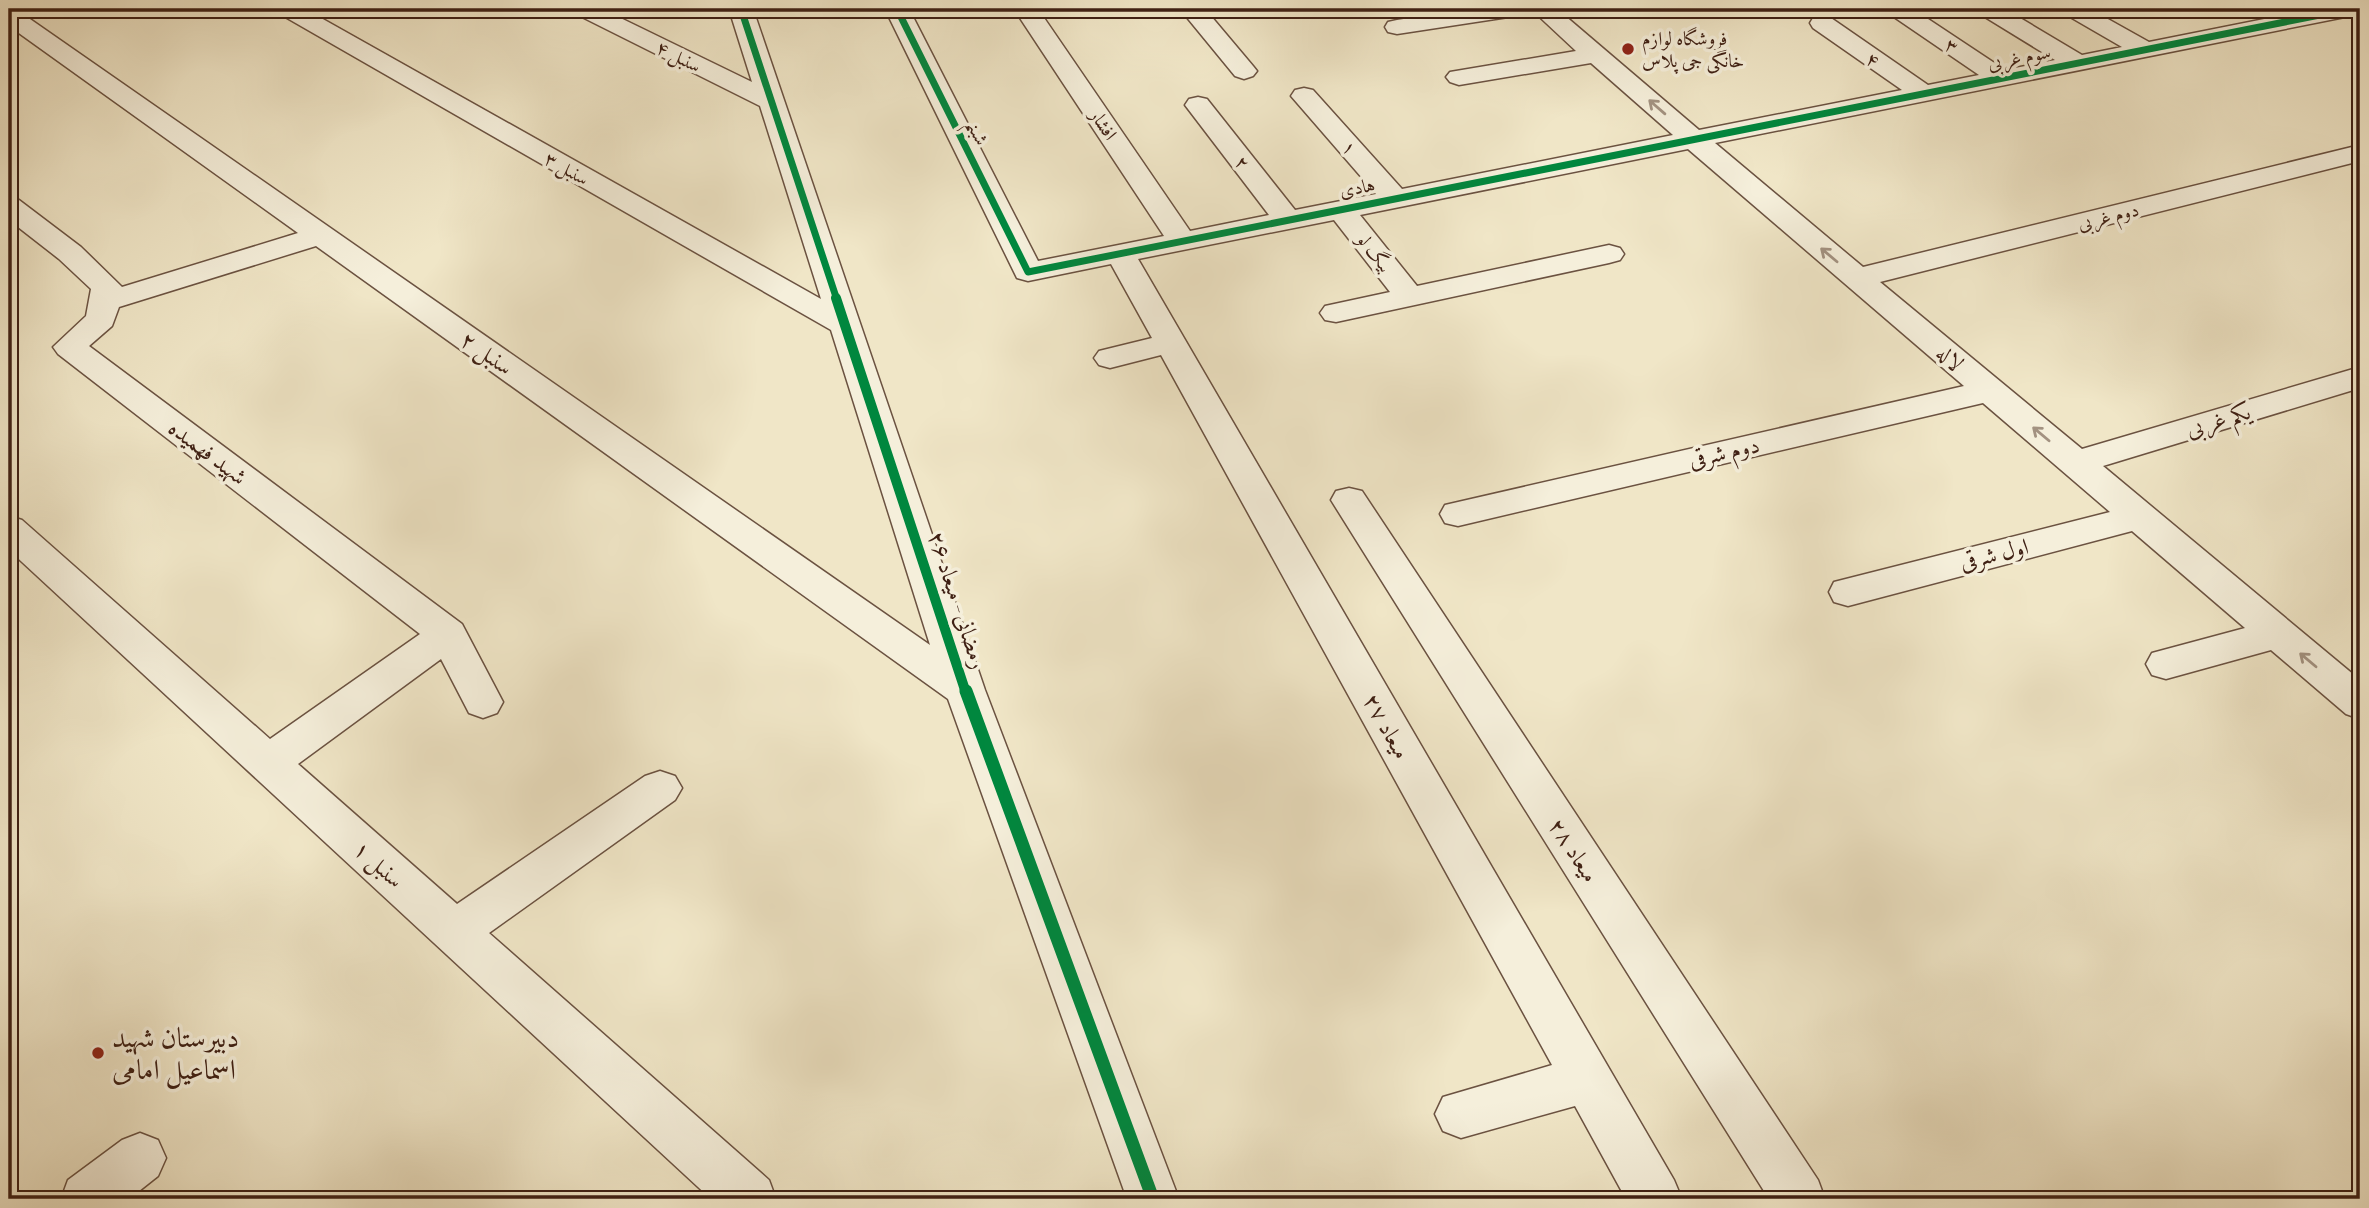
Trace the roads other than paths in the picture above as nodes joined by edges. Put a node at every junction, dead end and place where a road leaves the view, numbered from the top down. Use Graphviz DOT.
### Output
graph roads {
  1 [pos="289,9"];
  2 [pos="584,9"];
  3 [pos="741,9"];
  4 [pos="897,9"];
  5 [pos="1027,9"];
  6 [pos="1192,9"];
  7 [pos="1515,9"];
  8 [pos="1543,9"];
  9 [pos="1988,9"];
  10 [pos="2073,9"];
  11 [pos="2350,9"];
  12 [pos="1902,12"];
  13 [pos="9,15"];
  14 [pos="1822,23"];
  15 [pos="1397,27"];
  16 [pos="2146,50"];
  17 [pos="1596,55"];
  18 [pos="2078,63"];
  19 [pos="1244,71"];
  20 [pos="1459,77"];
  21 [pos="2002,79"];
  22 [pos="1924,94"];
  23 [pos="1304,96"];
  24 [pos="774,103"];
  25 [pos="1198,105"];
  26 [pos="1695,140"];
  27 [pos="2360,153"];
  28 [pos="1395,198"];
  29 [pos="9,206"];
  30 [pos="1340,209"];
  31 [pos="1287,219"];
  32 [pos="319,236"];
  33 [pos="1181,240"];
  34 [pos="1119,252"];
  35 [pos="1609,254"];
  36 [pos="1028,272"];
  37 [pos="1857,278"];
  38 [pos="1409,296"];
  39 [pos="104,302"];
  40 [pos="1336,313"];
  41 [pos="846,326"];
  42 [pos="1171,343"];
  43 [pos="1110,358"];
  44 [pos="2360,377"];
  45 [pos="1990,391"];
  46 [pos="2075,463"];
  47 [pos="1349,500"];
  48 [pos="1458,514"];
  49 [pos="2139,517"];
  50 [pos="9,529"];
  51 [pos="1848,592"];
  52 [pos="448,634"];
  53 [pos="2277,634"];
  54 [pos="2166,664"];
  55 [pos="965,690"];
  56 [pos="483,702"];
  57 [pos="2360,704"];
  58 [pos="268,763"];
  59 [pos="660,788"];
  60 [pos="454,932"];
  61 [pos="1586,1079"];
  62 [pos="1461,1114"];
  63 [pos="140,1158"];
  64 [pos="87,1199"];
  65 [pos="750,1199"];
  66 [pos="1153,1199"];
  67 [pos="1655,1199"];
  68 [pos="1799,1199"];
  1 -- 41 [label="street, سنبل ۳"];
  2 -- 24 [label="street, سنبل ۴"];
  3 -- 24 [label="street, رمضانی - میعاد ۲۶"];
  4 -- 36 [label="street, شبنم"];
  5 -- 33 [label="street, افشار"];
  6 -- 19 [label="street"];
  7 -- 15 [label="street"];
  8 -- 17 [label="street, لاله"];
  9 -- 18 [label="street"];
  10 -- 16 [label="street"];
  11 -- 16 [label="street, سوم غربی"];
  12 -- 21 [label="street, ۳"];
  13 -- 32 [label="street, سنبل ۲"];
  14 -- 22 [label="street, ۴"];
  16 -- 18 [label="street, سوم غربی"];
  17 -- 20 [label="street"];
  26 -- 17 [label="street, لاله, one-way"];
  18 -- 21 [label="street, سوم غربی"];
  21 -- 22 [label="street, سوم غربی"];
  22 -- 26 [label="street, سوم غربی"];
  23 -- 28 [label="street, ۱"];
  24 -- 41 [label="street, رمضانی - میعاد ۲۶"];
  25 -- 31 [label="street, ۲"];
  26 -- 28 [label="street, هادی"];
  37 -- 26 [label="street, لاله, one-way"];
  27 -- 37 [label="street, دوم غربی"];
  28 -- 30 [label="street, هادی"];
  29 -- 39 [label="street"];
  30 -- 31 [label="street, هادی"];
  30 -- 38 [label="street, بیگ لو"];
  31 -- 33 [label="street, هادی"];
  32 -- 39 [label="street"];
  32 -- 55 [label="street, سنبل ۲"];
  33 -- 34 [label="street, هادی"];
  34 -- 36 [label="street, هادی"];
  34 -- 42 [label="street, میعاد ۲۷"];
  35 -- 38 [label="street"];
  37 -- 45 [label="street, لاله"];
  38 -- 40 [label="street"];
  39 -- 52 [label="street, شهید فهمیده"];
  41 -- 55 [label="street, رمضانی - میعاد ۲۶"];
  42 -- 43 [label="street"];
  42 -- 61 [label="street, میعاد ۲۷"];
  44 -- 46 [label="street, یکم غربی"];
  46 -- 45 [label="street, لاله, one-way"];
  45 -- 48 [label="street, دوم شرقی"];
  46 -- 49 [label="street, لاله"];
  47 -- 68 [label="street, میعاد ۲۸"];
  49 -- 51 [label="street, اول شرقی"];
  49 -- 53 [label="street, لاله"];
  50 -- 58 [label="street, سنبل ۱"];
  52 -- 56 [label="street, شهید فهمیده"];
  52 -- 58 [label="street"];
  53 -- 54 [label="street"];
  57 -- 53 [label="street, لاله, one-way"];
  55 -- 66 [label="street, رمضانی - میعاد ۲۶"];
  58 -- 60 [label="street, سنبل ۱"];
  59 -- 60 [label="street"];
  60 -- 65 [label="street, سنبل ۱"];
  61 -- 62 [label="street"];
  61 -- 67 [label="street, میعاد ۲۷"];
  63 -- 64 [label="street"];
}
